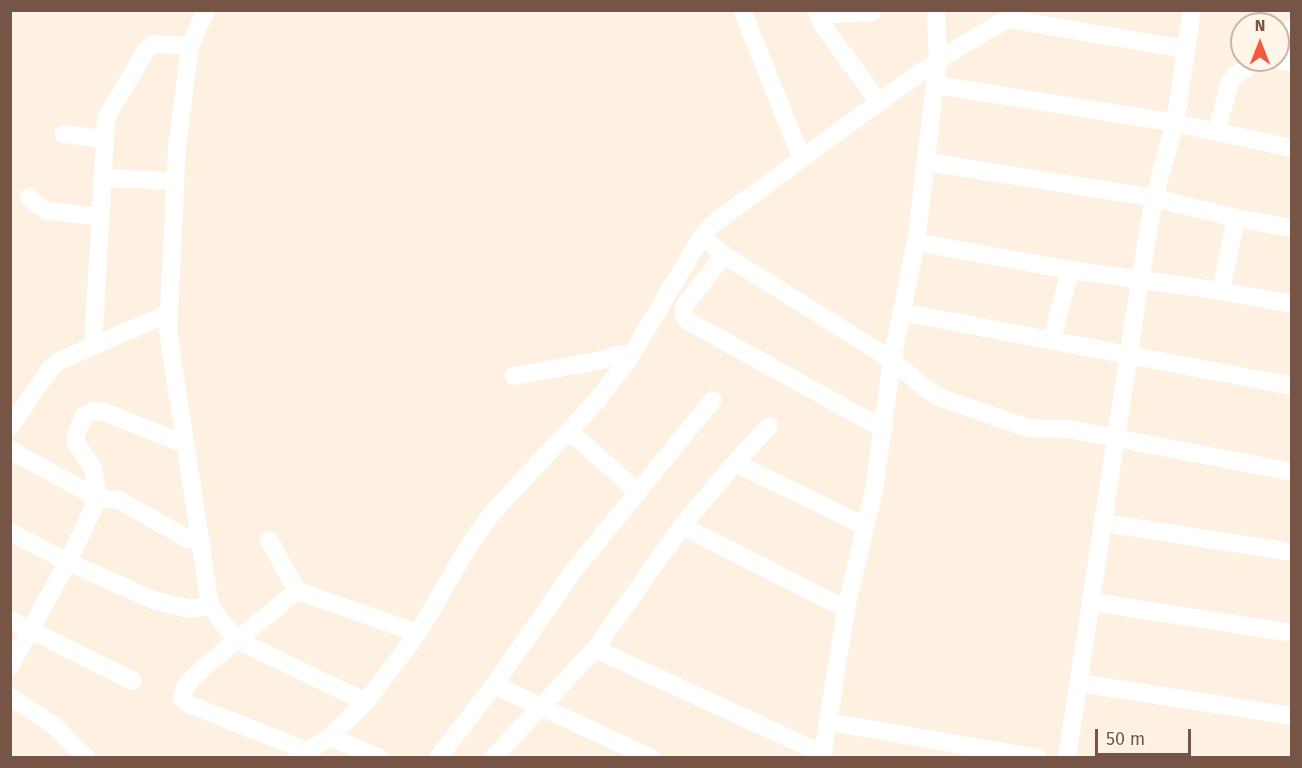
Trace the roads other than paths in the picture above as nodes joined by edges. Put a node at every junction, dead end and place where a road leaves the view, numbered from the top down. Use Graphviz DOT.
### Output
graph roads {
  1 [pos="206,10"];
  2 [pos="742,10"];
  3 [pos="936,10"];
  4 [pos="1192,10"];
  5 [pos="873,12"];
  6 [pos="817,13"];
  7 [pos="1018,13"];
  8 [pos="190,46"];
  9 [pos="1185,49"];
  10 [pos="938,60"];
  11 [pos="1240,72"];
  12 [pos="936,85"];
  13 [pos="879,102"];
  14 [pos="1175,123"];
  15 [pos="1217,130"];
  16 [pos="64,134"];
  17 [pos="104,139"];
  18 [pos="1292,148"];
  19 [pos="801,157"];
  20 [pos="927,162"];
  21 [pos="102,178"];
  22 [pos="175,181"];
  23 [pos="30,197"];
  24 [pos="1154,198"];
  25 [pos="101,217"];
  26 [pos="1236,218"];
  27 [pos="1292,228"];
  28 [pos="702,236"];
  29 [pos="916,242"];
  30 [pos="724,255"];
  31 [pos="1070,270"];
  32 [pos="1140,280"];
  33 [pos="1221,291"];
  34 [pos="1292,304"];
  35 [pos="902,312"];
  36 [pos="169,313"];
  37 [pos="1052,340"];
  38 [pos="93,346"];
  39 [pos="1129,354"];
  40 [pos="630,357"];
  41 [pos="892,360"];
  42 [pos="514,376"];
  43 [pos="1292,386"];
  44 [pos="712,400"];
  45 [pos="769,426"];
  46 [pos="10,427"];
  47 [pos="884,429"];
  48 [pos="569,430"];
  49 [pos="1117,438"];
  50 [pos="184,444"];
  51 [pos="10,450"];
  52 [pos="735,463"];
  53 [pos="1292,472"];
  54 [pos="637,491"];
  55 [pos="98,498"];
  56 [pos="1104,523"];
  57 [pos="682,526"];
  58 [pos="865,526"];
  59 [pos="10,531"];
  60 [pos="269,540"];
  61 [pos="202,543"];
  62 [pos="1292,552"];
  63 [pos="68,562"];
  64 [pos="297,591"];
  65 [pos="1092,602"];
  66 [pos="210,606"];
  67 [pos="846,609"];
  68 [pos="10,620"];
  69 [pos="30,630"];
  70 [pos="418,633"];
  71 [pos="1292,633"];
  72 [pos="235,639"];
  73 [pos="595,649"];
  74 [pos="10,666"];
  75 [pos="133,681"];
  76 [pos="1080,683"];
  77 [pos="494,685"];
  78 [pos="10,697"];
  79 [pos="366,702"];
  80 [pos="541,707"];
  81 [pos="1292,716"];
  82 [pos="829,722"];
  83 [pos="336,746"];
  84 [pos="304,755"];
  85 [pos="823,756"];
  86 [pos="379,757"];
  87 [pos="86,758"];
  88 [pos="438,758"];
  89 [pos="493,758"];
  90 [pos="651,758"];
  91 [pos="1038,758"];
  92 [pos="1068,758"];
  1 -- 8 [label="street"];
  2 -- 19 [label="street"];
  3 -- 10 [label="street"];
  4 -- 9 [label="street"];
  5 -- 6 [label="street"];
  6 -- 13 [label="street"];
  7 -- 9 [label="street"];
  7 -- 10 [label="street"];
  8 -- 17 [label="street"];
  8 -- 22 [label="street"];
  9 -- 14 [label="street"];
  10 -- 12 [label="street"];
  10 -- 13 [label="street"];
  11 -- 15 [label="street"];
  12 -- 14 [label="street"];
  12 -- 20 [label="street"];
  13 -- 19 [label="street"];
  14 -- 15 [label="street"];
  14 -- 24 [label="street"];
  15 -- 18 [label="street"];
  16 -- 17 [label="street"];
  17 -- 21 [label="street"];
  19 -- 28 [label="street"];
  20 -- 24 [label="street"];
  20 -- 29 [label="street"];
  21 -- 22 [label="street"];
  21 -- 25 [label="street"];
  22 -- 36 [label="street"];
  23 -- 25 [label="street"];
  24 -- 26 [label="street"];
  24 -- 32 [label="street"];
  25 -- 38 [label="street"];
  26 -- 27 [label="street"];
  26 -- 33 [label="street"];
  28 -- 30 [label="street"];
  28 -- 40 [label="street"];
  29 -- 31 [label="street"];
  29 -- 35 [label="street"];
  30 -- 41 [label="street"];
  30 -- 47 [label="street"];
  31 -- 32 [label="street"];
  31 -- 37 [label="street"];
  32 -- 33 [label="street"];
  32 -- 39 [label="street"];
  33 -- 34 [label="street"];
  35 -- 37 [label="street"];
  35 -- 41 [label="street"];
  36 -- 38 [label="street"];
  36 -- 50 [label="street"];
  37 -- 39 [label="street"];
  38 -- 46 [label="street"];
  39 -- 43 [label="street"];
  39 -- 49 [label="street"];
  40 -- 42 [label="street"];
  40 -- 48 [label="street"];
  41 -- 47 [label="street"];
  41 -- 49 [label="street"];
  44 -- 54 [label="street"];
  45 -- 52 [label="street"];
  47 -- 58 [label="street"];
  48 -- 54 [label="street"];
  48 -- 70 [label="street"];
  49 -- 53 [label="street"];
  49 -- 56 [label="street"];
  50 -- 55 [label="street"];
  50 -- 61 [label="street"];
  51 -- 55 [label="street"];
  52 -- 57 [label="street"];
  52 -- 58 [label="street"];
  54 -- 77 [label="street"];
  55 -- 61 [label="street"];
  55 -- 63 [label="street"];
  56 -- 62 [label="street"];
  56 -- 65 [label="street"];
  57 -- 67 [label="street"];
  57 -- 73 [label="street"];
  58 -- 67 [label="street"];
  59 -- 63 [label="street"];
  60 -- 64 [label="street"];
  61 -- 66 [label="street"];
  63 -- 66 [label="street"];
  63 -- 69 [label="street"];
  64 -- 70 [label="street"];
  64 -- 72 [label="street"];
  65 -- 71 [label="street"];
  65 -- 76 [label="street"];
  66 -- 72 [label="street"];
  67 -- 82 [label="street"];
  68 -- 69 [label="street"];
  69 -- 74 [label="street"];
  69 -- 75 [label="street"];
  70 -- 79 [label="street"];
  72 -- 79 [label="street"];
  72 -- 84 [label="street"];
  73 -- 80 [label="street"];
  73 -- 85 [label="street"];
  76 -- 81 [label="street"];
  76 -- 92 [label="street"];
  77 -- 80 [label="street"];
  77 -- 88 [label="street"];
  78 -- 87 [label="street"];
  79 -- 83 [label="street"];
  80 -- 89 [label="street"];
  80 -- 90 [label="street"];
  82 -- 85 [label="street"];
  82 -- 91 [label="street"];
  83 -- 84 [label="street"];
  83 -- 86 [label="street"];
}
